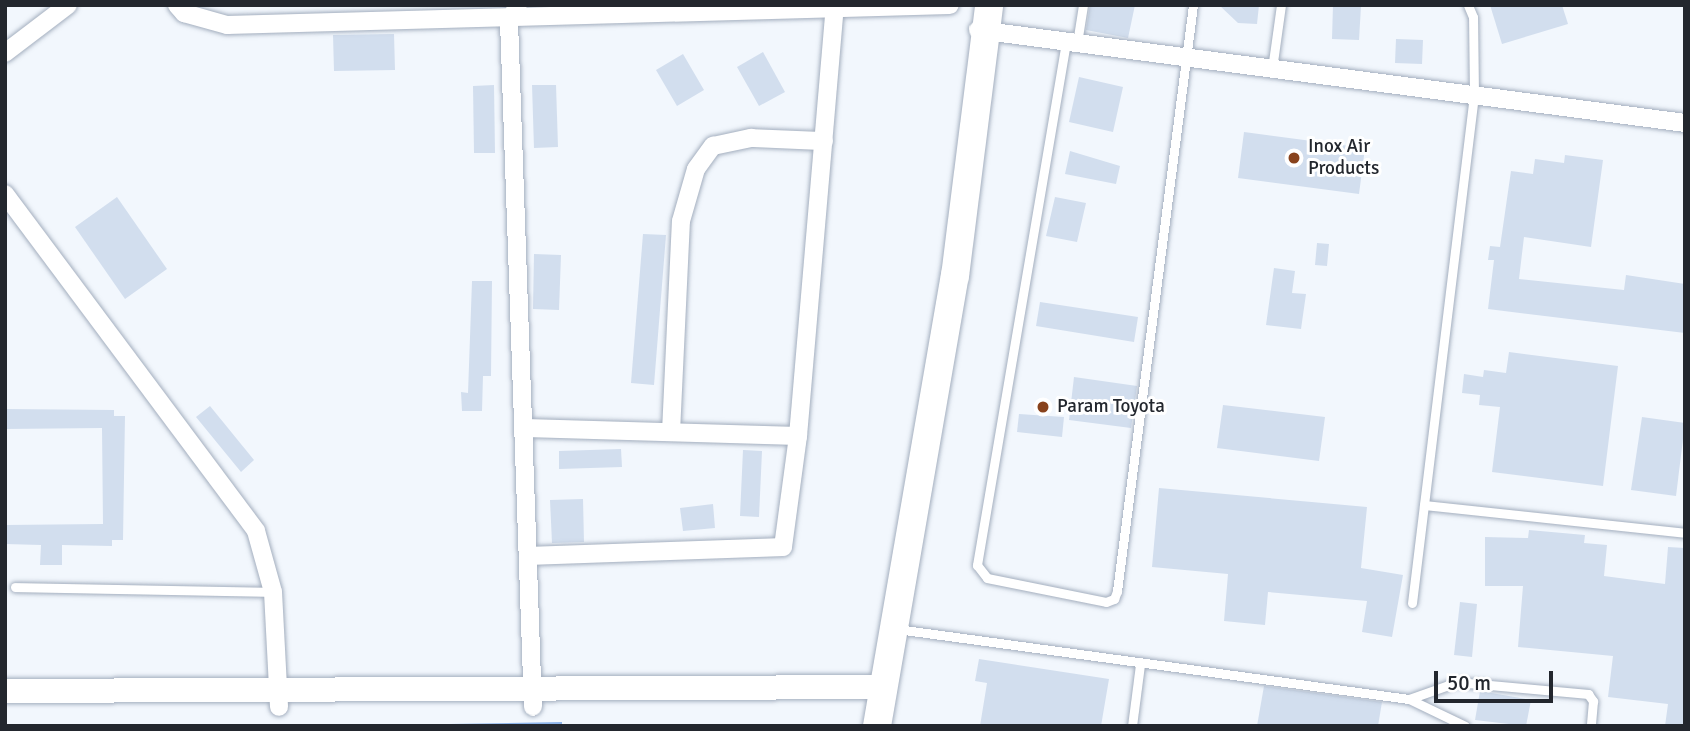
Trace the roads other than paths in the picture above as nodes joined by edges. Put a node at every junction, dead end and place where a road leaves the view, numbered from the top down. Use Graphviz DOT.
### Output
graph roads {
  1 [pos="68,5"];
  2 [pos="177,5"];
  3 [pos="950,5"];
  4 [pos="1083,5"];
  5 [pos="1193,5"];
  6 [pos="1280,5"];
  7 [pos="1468,5"];
  8 [pos="835,7"];
  9 [pos="393,13"];
  10 [pos="513,13"];
  11 [pos="982,18"];
  12 [pos="1072,43"];
  13 [pos="5,53"];
  14 [pos="1185,57"];
  15 [pos="1272,69"];
  16 [pos="1474,95"];
  17 [pos="1685,123"];
  18 [pos="824,141"];
  19 [pos="5,194"];
  20 [pos="526,428"];
  21 [pos="671,432"];
  22 [pos="799,436"];
  23 [pos="1424,505"];
  24 [pos="1685,533"];
  25 [pos="529,556"];
  26 [pos="15,587"];
  27 [pos="273,592"];
  28 [pos="1412,603"];
  29 [pos="890,628"];
  30 [pos="1140,664"];
  31 [pos="5,691"];
  32 [pos="279,699"];
  33 [pos="533,699"];
  34 [pos="1409,699"];
  35 [pos="876,706"];
  36 [pos="5,708"];
  37 [pos="1132,726"];
  38 [pos="1465,726"];
  39 [pos="1591,726"];
  1 -- 13 [label="street"];
  2 -- 9 [label="street"];
  3 -- 8 [label="street"];
  4 -- 12 [label="lane"];
  5 -- 14 [label="lane"];
  6 -- 15 [label="lane"];
  7 -- 16 [label="lane"];
  8 -- 10 [label="street"];
  8 -- 18 [label="street"];
  9 -- 10 [label="street"];
  10 -- 20 [label="street"];
  11 -- 12 [label="street"];
  11 -- 29 [label="main road"];
  12 -- 14 [label="street"];
  12 -- 14 [label="lane"];
  14 -- 15 [label="street"];
  15 -- 16 [label="street"];
  16 -- 17 [label="street"];
  16 -- 23 [label="lane"];
  18 -- 21 [label="street"];
  18 -- 22 [label="street"];
  19 -- 27 [label="street"];
  20 -- 21 [label="street"];
  20 -- 25 [label="street"];
  21 -- 22 [label="street"];
  22 -- 25 [label="street"];
  23 -- 24 [label="lane"];
  23 -- 28 [label="lane"];
  25 -- 33 [label="street"];
  26 -- 27 [label="lane"];
  27 -- 32 [label="street"];
  29 -- 30 [label="lane"];
  29 -- 35 [label="main road"];
  30 -- 34 [label="lane"];
  30 -- 37 [label="lane"];
  31 -- 32 [label="street"];
  32 -- 33 [label="street"];
  32 -- 36 [label="street"];
  33 -- 35 [label="street"];
  34 -- 38 [label="lane"];
  34 -- 39 [label="lane"];
}
